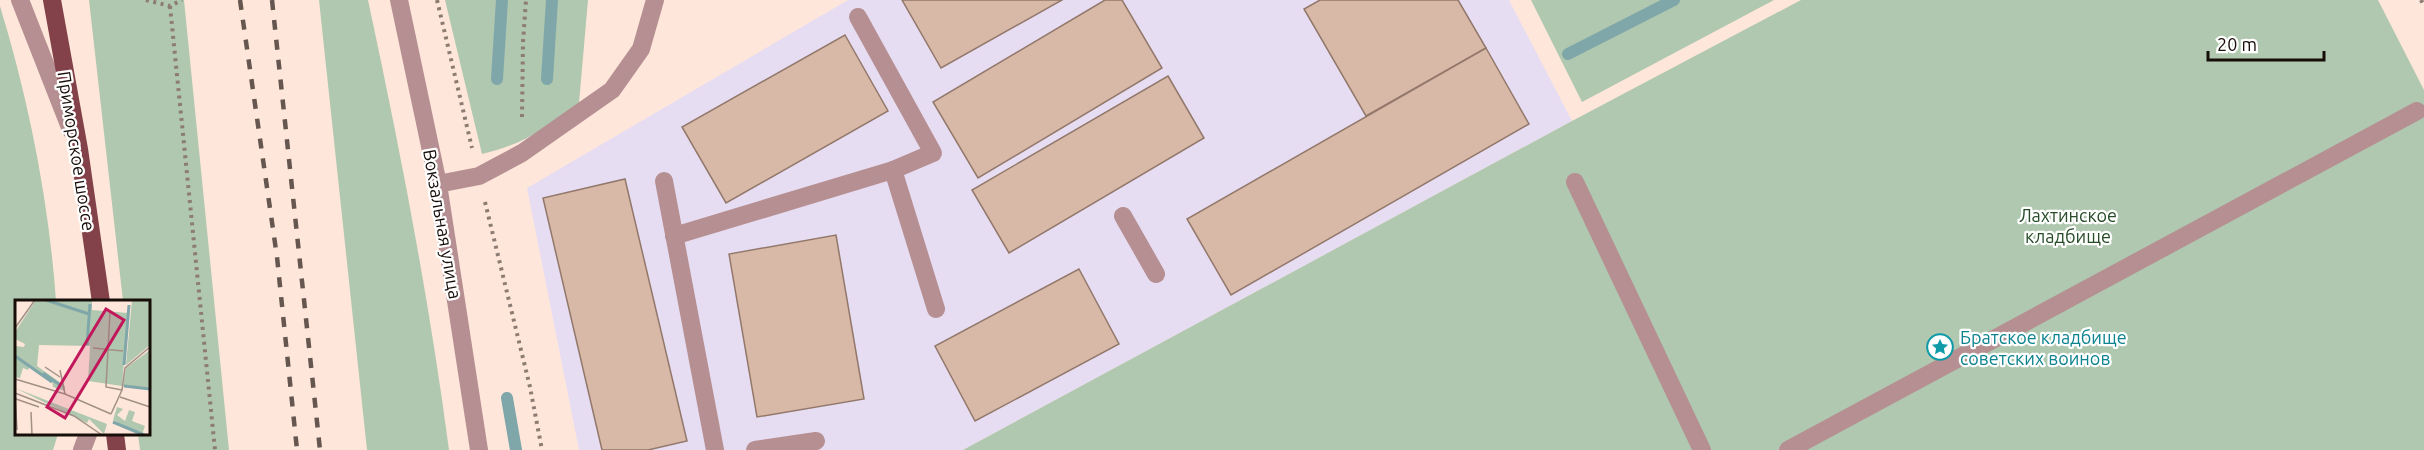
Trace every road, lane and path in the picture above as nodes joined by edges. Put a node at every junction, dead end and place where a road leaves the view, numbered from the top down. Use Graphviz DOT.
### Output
graph roads {
  1 [pos="20,0"];
  2 [pos="52,0"];
  3 [pos="146,0"];
  4 [pos="182,0"];
  5 [pos="399,0"];
  6 [pos="437,0"];
  7 [pos="526,0"];
  8 [pos="655,0"];
  9 [pos="2421,0"];
  10 [pos="170,6"];
  11 [pos="2424,6"];
  12 [pos="858,16"];
  13 [pos="2417,111"];
  14 [pos="79,149"];
  15 [pos="522,153"];
  16 [pos="893,170"];
  17 [pos="479,176"];
  18 [pos="664,181"];
  19 [pos="1575,182"];
  20 [pos="438,184"];
  21 [pos="1123,216"];
  22 [pos="674,236"];
  23 [pos="1156,274"];
  24 [pos="100,300"];
  25 [pos="936,309"];
  26 [pos="88,435"];
  27 [pos="115,435"];
  28 [pos="816,441"];
  29 [pos="82,450"];
  30 [pos="117,450"];
  31 [pos="215,450"];
  32 [pos="478,450"];
  33 [pos="542,450"];
  34 [pos="715,450"];
  35 [pos="755,450"];
  36 [pos="1702,450"];
  37 [pos="1788,450"];
  1 -- 14 [label="street"];
  2 -- 14 [label="main road, Приморское шоссе"];
  3 -- 10 [label="path"];
  4 -- 10 [label="path"];
  5 -- 20 [label="street, Вокзальная улица"];
  6 -- 17 [label="path"];
  7 -- 15 [label="path"];
  8 -- 15 [label="street"];
  9 -- 11 [label="path"];
  10 -- 31 [label="path"];
  12 -- 16 [label="street"];
  13 -- 37 [label="street"];
  14 -- 24 [label="main road, Приморское шоссе"];
  15 -- 17 [label="street"];
  16 -- 22 [label="street"];
  16 -- 25 [label="street"];
  17 -- 20 [label="street"];
  17 -- 33 [label="path"];
  18 -- 22 [label="street"];
  19 -- 36 [label="street"];
  20 -- 32 [label="street, Вокзальная улица"];
  21 -- 23 [label="street"];
  22 -- 34 [label="street"];
  26 -- 29 [label="street"];
  27 -- 30 [label="main road"];
  28 -- 35 [label="street"];
}
